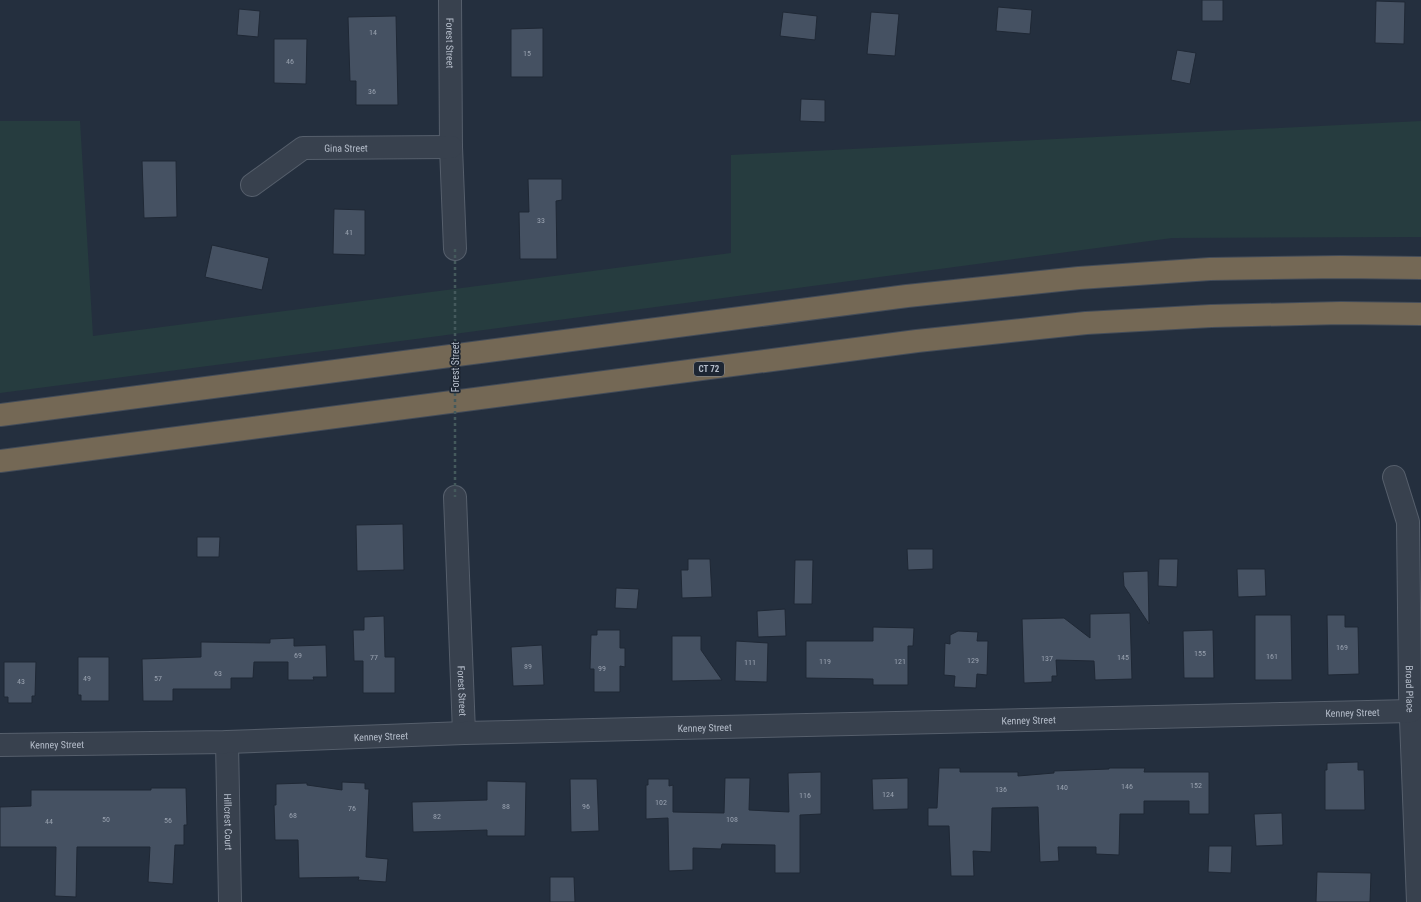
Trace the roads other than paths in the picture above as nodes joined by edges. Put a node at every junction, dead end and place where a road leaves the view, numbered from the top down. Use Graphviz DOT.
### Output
graph roads {
  1 [pos="450,0"];
  2 [pos="451,147"];
  3 [pos="252,185"];
  4 [pos="455,249"];
  5 [pos="1421,268"];
  6 [pos="1421,314"];
  7 [pos="0,415"];
  8 [pos="0,462"];
  9 [pos="1394,477"];
  10 [pos="456,497"];
  11 [pos="1410,711"];
  12 [pos="464,733"];
  13 [pos="227,742"];
  14 [pos="0,745"];
  15 [pos="230,902"];
  16 [pos="1418,902"];
  1 -- 2 [label="street, Forest Street"];
  2 -- 3 [label="street, Gina Street"];
  2 -- 4 [label="street, Forest Street"];
  5 -- 7 [label="highway"];
  6 -- 8 [label="highway, CT 72"];
  9 -- 11 [label="street, Broad Place"];
  10 -- 12 [label="street, Forest Street"];
  11 -- 12 [label="street, Kenney Street"];
  11 -- 16 [label="street, Broad Place"];
  12 -- 13 [label="street, Kenney Street"];
  13 -- 14 [label="street, Kenney Street"];
  13 -- 15 [label="street, Hillcrest Court"];
}
